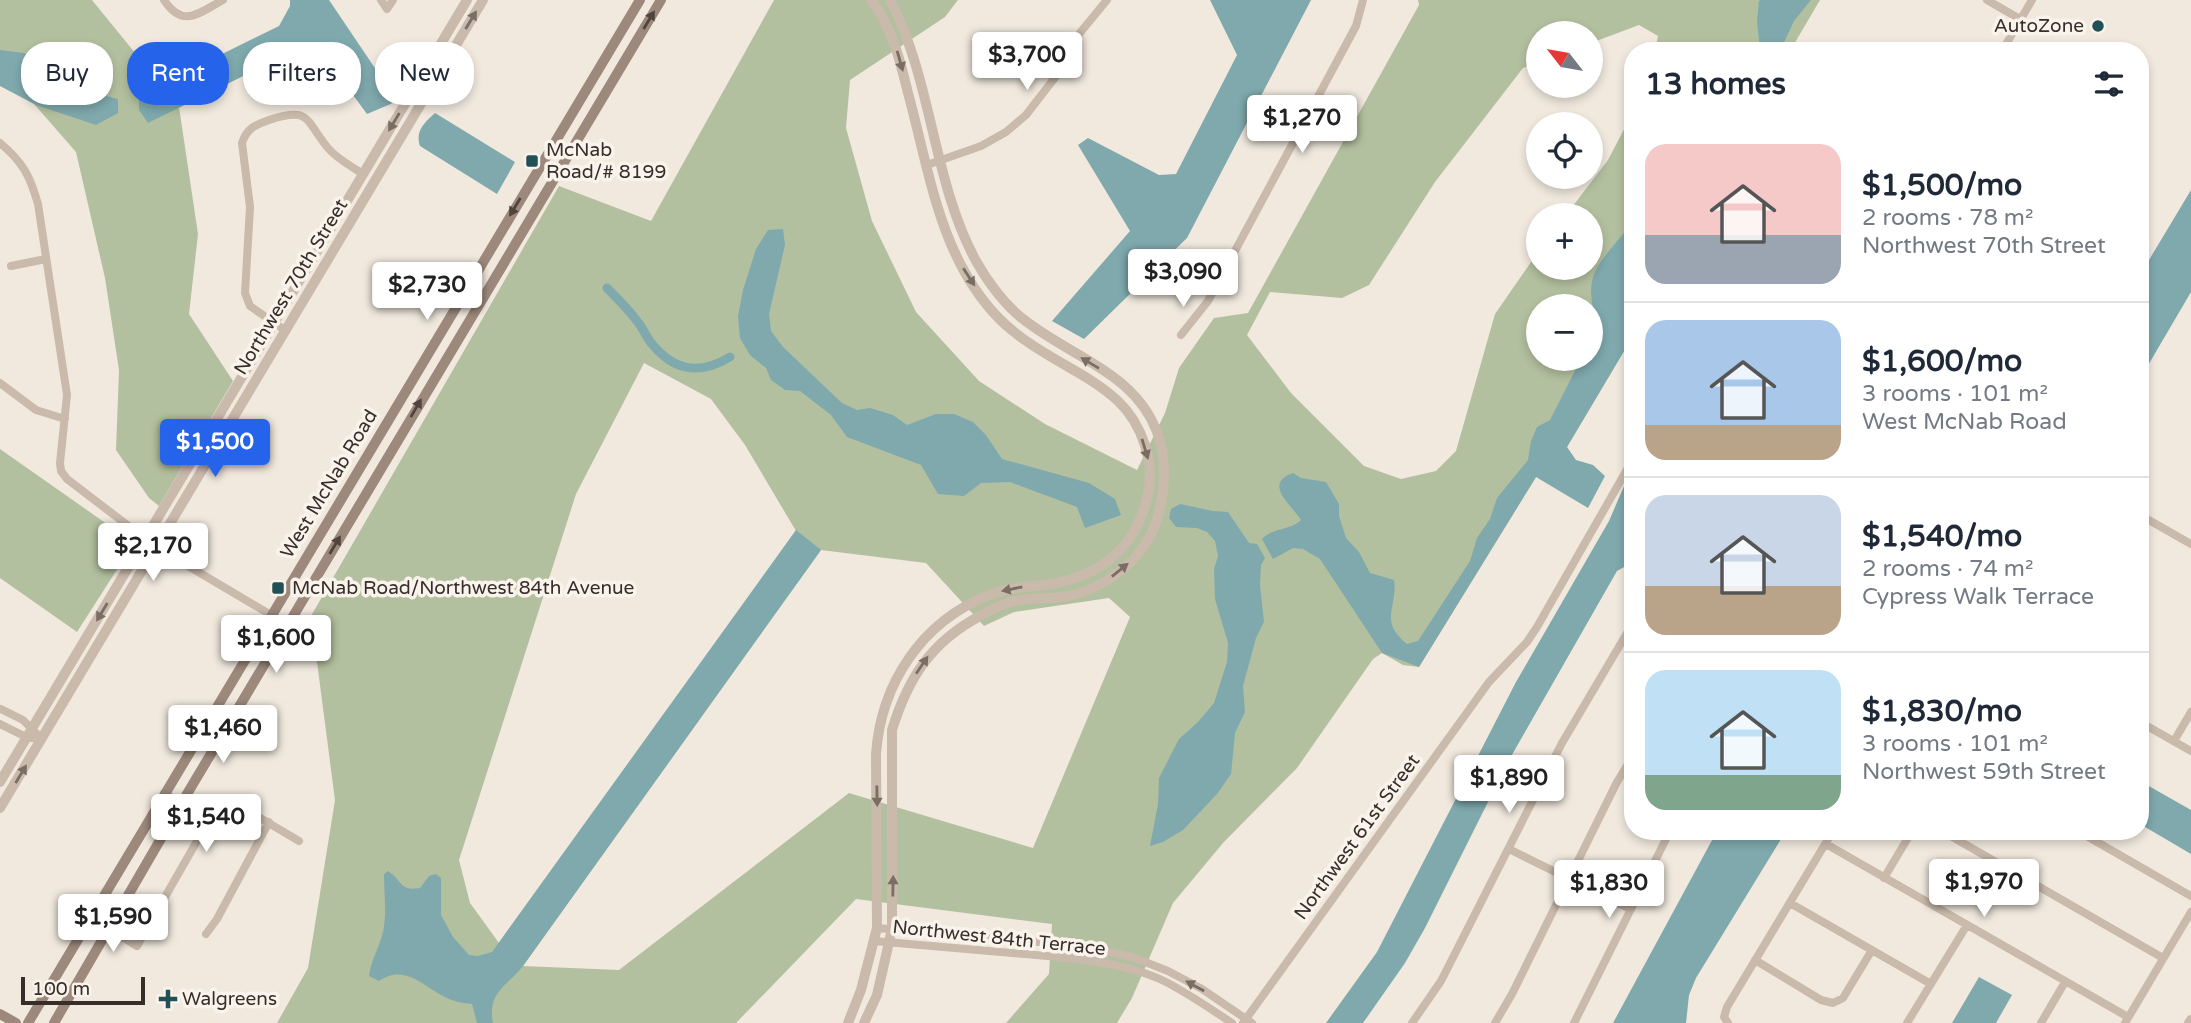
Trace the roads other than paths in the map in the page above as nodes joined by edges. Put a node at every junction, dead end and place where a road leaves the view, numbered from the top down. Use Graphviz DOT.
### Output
graph roads {
  1 [pos="164,0"];
  2 [pos="223,0"];
  3 [pos="381,0"];
  4 [pos="393,0"];
  5 [pos="467,0"];
  6 [pos="484,0"];
  7 [pos="639,0"];
  8 [pos="661,0"];
  9 [pos="871,0"];
  10 [pos="890,0"];
  11 [pos="1107,0"];
  12 [pos="1363,0"];
  13 [pos="1987,0"];
  14 [pos="2032,0"];
  15 [pos="2020,19"];
  16 [pos="2008,42"];
  17 [pos="925,95"];
  18 [pos="910,100"];
  19 [pos="0,144"];
  20 [pos="941,160"];
  21 [pos="927,165"];
  22 [pos="363,174"];
  23 [pos="46,259"];
  24 [pos="11,266"];
  25 [pos="274,323"];
  26 [pos="286,331"];
  27 [pos="1181,335"];
  28 [pos="0,383"];
  29 [pos="1126,388"];
  30 [pos="1125,410"];
  31 [pos="65,419"];
  32 [pos="1624,475"];
  33 [pos="2149,520"];
  34 [pos="146,539"];
  35 [pos="2191,544"];
  36 [pos="156,547"];
  37 [pos="272,615"];
  38 [pos="288,625"];
  39 [pos="1624,638"];
  40 [pos="75,657"];
  41 [pos="87,664"];
  42 [pos="0,709"];
  43 [pos="2191,712"];
  44 [pos="0,724"];
  45 [pos="2149,727"];
  46 [pos="29,733"];
  47 [pos="42,739"];
  48 [pos="2174,741"];
  49 [pos="2191,751"];
  50 [pos="1624,771"];
  51 [pos="0,782"];
  52 [pos="164,793"];
  53 [pos="181,804"];
  54 [pos="0,808"];
  55 [pos="209,820"];
  56 [pos="269,822"];
  57 [pos="1665,840"];
  58 [pos="1828,840"];
  59 [pos="1907,840"];
  60 [pos="1958,840"];
  61 [pos="2094,840"];
  62 [pos="299,841"];
  63 [pos="1826,844"];
  64 [pos="1509,849"];
  65 [pos="1884,878"];
  66 [pos="1569,879"];
  67 [pos="2191,896"];
  68 [pos="1790,902"];
  69 [pos="1630,909"];
  70 [pos="2191,912"];
  71 [pos="1967,925"];
  72 [pos="877,928"];
  73 [pos="110,929"];
  74 [pos="892,929"];
  75 [pos="206,934"];
  76 [pos="874,941"];
  77 [pos="890,942"];
  78 [pos="1872,950"];
  79 [pos="2163,958"];
  80 [pos="1755,960"];
  81 [pos="2065,982"];
  82 [pos="1931,984"];
  83 [pos="0,1014"];
  84 [pos="1726,1020"];
  85 [pos="2127,1020"];
  86 [pos="1247,1022"];
  87 [pos="16,1023"];
  88 [pos="27,1023"];
  89 [pos="54,1023"];
  90 [pos="848,1023"];
  91 [pos="864,1023"];
  92 [pos="1232,1023"];
  93 [pos="1412,1023"];
  94 [pos="1495,1023"];
  95 [pos="1574,1023"];
  96 [pos="1907,1023"];
  97 [pos="2041,1023"];
  1 -- 2 [label="street"];
  3 -- 4 [label="street"];
  5 -- 22 [label="street, Northwest 70th Street, one-way"];
  26 -- 6 [label="street, Northwest 70th Street, one-way"];
  7 -- 37 [label="main road, West McNab Road, one-way"];
  38 -- 8 [label="main road, West McNab Road, one-way"];
  9 -- 18 [label="street, one-way"];
  10 -- 17 [label="street"];
  11 -- 20 [label="street"];
  12 -- 27 [label="street"];
  13 -- 15 [label="street"];
  14 -- 15 [label="street"];
  15 -- 16 [label="street"];
  17 -- 18 [label="street"];
  17 -- 20 [label="street"];
  18 -- 21 [label="street"];
  19 -- 23 [label="street"];
  20 -- 21 [label="street"];
  29 -- 20 [label="street, one-way"];
  21 -- 30 [label="street, one-way"];
  22 -- 25 [label="street, Northwest 70th Street"];
  22 -- 25 [label="street"];
  23 -- 24 [label="street"];
  23 -- 31 [label="street"];
  25 -- 26 [label="street"];
  25 -- 34 [label="street, Northwest 70th Street"];
  26 -- 36 [label="street, Northwest 70th Street"];
  28 -- 31 [label="street"];
  29 -- 30 [label="street"];
  74 -- 29 [label="street, one-way"];
  30 -- 72 [label="street, one-way"];
  31 -- 34 [label="street"];
  32 -- 86 [label="street, Northwest 61st Street"];
  33 -- 35 [label="street"];
  34 -- 36 [label="street"];
  34 -- 40 [label="street, Northwest 70th Street, one-way"];
  36 -- 37 [label="street"];
  36 -- 41 [label="street, Northwest 70th Street"];
  37 -- 38 [label="street"];
  37 -- 52 [label="main road, West McNab Road"];
  38 -- 53 [label="main road, West McNab Road"];
  39 -- 64 [label="street"];
  40 -- 41 [label="street"];
  40 -- 46 [label="street, Northwest 70th Street"];
  41 -- 47 [label="street, Northwest 70th Street"];
  42 -- 46 [label="street"];
  43 -- 48 [label="street"];
  44 -- 46 [label="street"];
  45 -- 48 [label="street"];
  46 -- 47 [label="street"];
  46 -- 51 [label="street, Northwest 70th Street"];
  54 -- 47 [label="street, Northwest 70th Street, one-way"];
  48 -- 49 [label="street"];
  50 -- 66 [label="street"];
  52 -- 53 [label="street"];
  52 -- 88 [label="main road, West McNab Road"];
  53 -- 55 [label="street"];
  53 -- 73 [label="main road, West McNab Road"];
  55 -- 56 [label="street"];
  55 -- 73 [label="street"];
  56 -- 62 [label="street"];
  56 -- 75 [label="street"];
  57 -- 69 [label="street"];
  58 -- 63 [label="street"];
  59 -- 65 [label="street"];
  60 -- 79 [label="street"];
  61 -- 67 [label="street"];
  63 -- 65 [label="street"];
  63 -- 68 [label="street"];
  64 -- 66 [label="street"];
  64 -- 93 [label="street"];
  65 -- 71 [label="street"];
  66 -- 69 [label="street"];
  66 -- 94 [label="street"];
  68 -- 78 [label="street"];
  68 -- 80 [label="street"];
  69 -- 95 [label="street"];
  70 -- 79 [label="street"];
  71 -- 81 [label="street"];
  71 -- 82 [label="street"];
  72 -- 74 [label="street, Northwest 84th Terrace"];
  72 -- 76 [label="street"];
  73 -- 89 [label="main road, West McNab Road"];
  74 -- 77 [label="street"];
  86 -- 74 [label="street, Northwest 84th Terrace, one-way"];
  76 -- 77 [label="street, Northwest 84th Terrace"];
  76 -- 90 [label="street"];
  77 -- 91 [label="street"];
  77 -- 92 [label="street, Northwest 84th Terrace"];
  78 -- 80 [label="street"];
  78 -- 82 [label="street"];
  79 -- 85 [label="street"];
  80 -- 84 [label="street"];
  81 -- 85 [label="street"];
  81 -- 97 [label="street"];
  82 -- 96 [label="street"];
  83 -- 87 [label="main road"];
}
